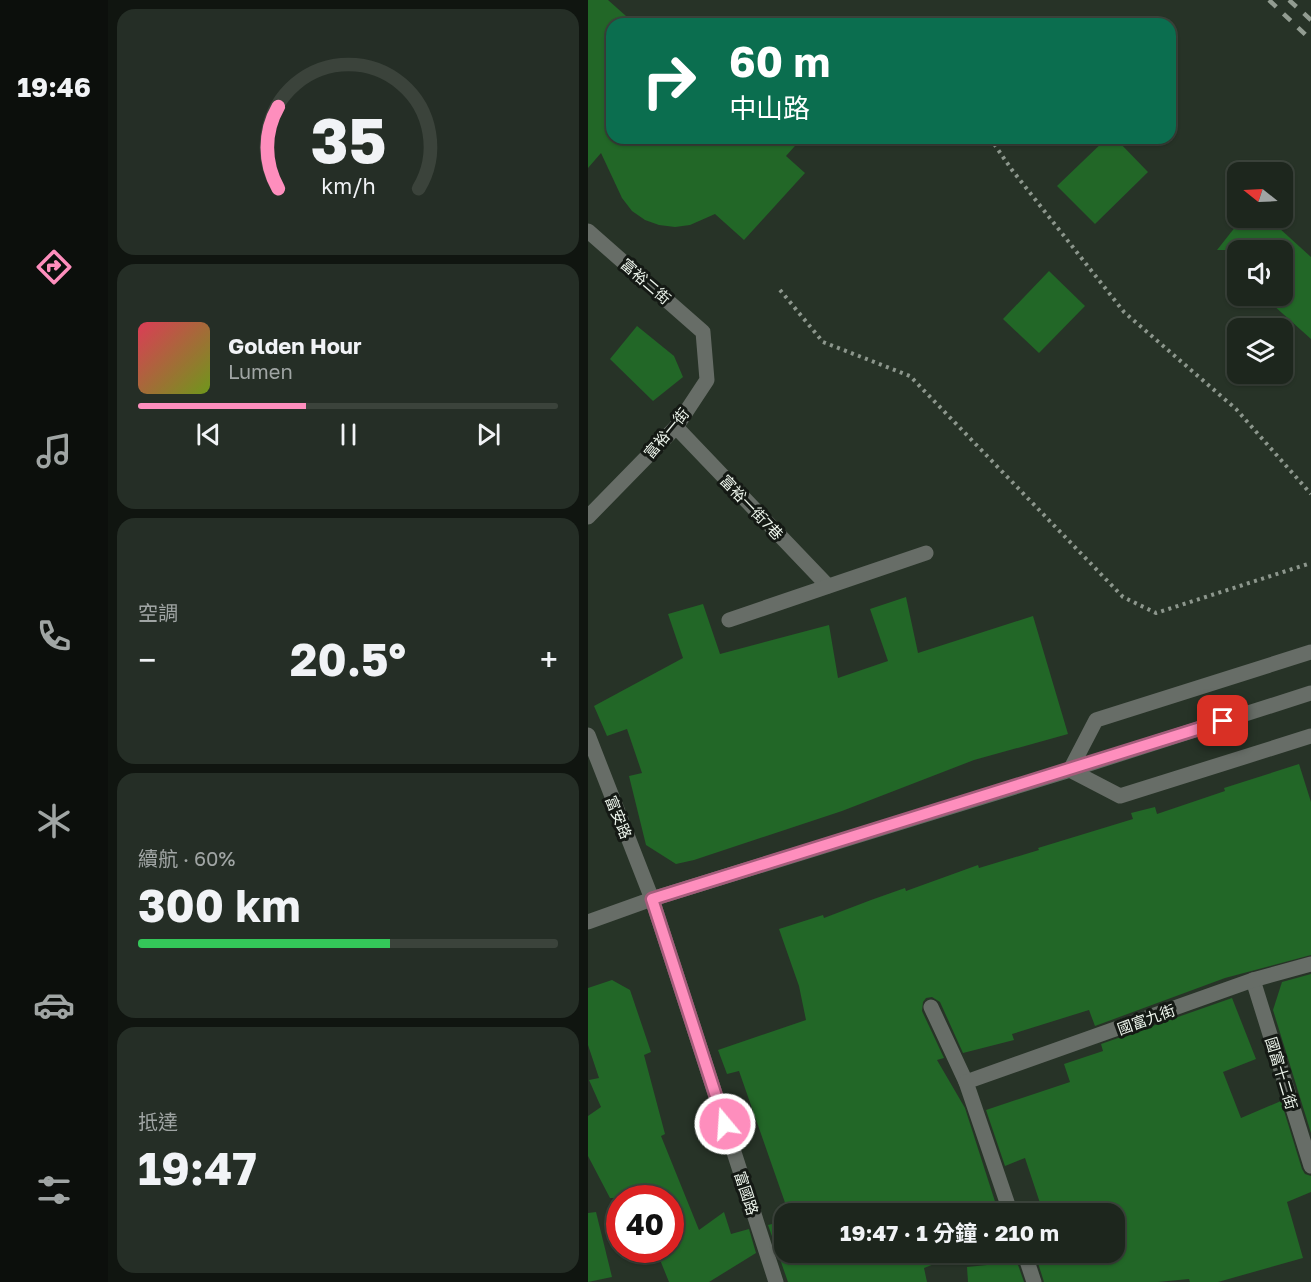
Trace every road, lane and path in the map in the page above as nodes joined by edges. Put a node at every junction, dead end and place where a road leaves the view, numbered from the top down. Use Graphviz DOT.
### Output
graph roads {
  1 [pos="994,144"];
  2 [pos="588,231"];
  3 [pos="780,290"];
  4 [pos="703,332"];
  5 [pos="676,427"];
  6 [pos="1311,494"];
  7 [pos="588,517"];
  8 [pos="926,553"];
  9 [pos="1311,563"];
  10 [pos="828,586"];
  11 [pos="729,620"];
  12 [pos="1311,652"];
  13 [pos="1311,693"];
  14 [pos="588,735"];
  15 [pos="1311,736"];
  16 [pos="1070,770"];
  17 [pos="652,899"];
  18 [pos="588,922"];
  19 [pos="1311,964"];
  20 [pos="1253,980"];
  21 [pos="931,1007"];
  22 [pos="966,1082"];
  23 [pos="1311,1166"];
  24 [pos="1007,1203"];
  25 [pos="1028,1263"];
  26 [pos="776,1282"];
  27 [pos="1034,1282"];
  1 -- 6 [label="path"];
  2 -- 4 [label="street, 富裕二街"];
  3 -- 9 [label="path"];
  4 -- 5 [label="street, 富裕一街"];
  5 -- 7 [label="street, 富裕一街"];
  5 -- 10 [label="street, 富裕一街7巷"];
  8 -- 10 [label="street"];
  10 -- 11 [label="street"];
  12 -- 16 [label="street"];
  13 -- 16 [label="street"];
  14 -- 17 [label="street, 富安路"];
  15 -- 16 [label="street"];
  16 -- 17 [label="street"];
  17 -- 18 [label="street"];
  17 -- 26 [label="street, 富國路"];
  19 -- 20 [label="street, 國富九街"];
  20 -- 22 [label="street, 國富九街"];
  20 -- 23 [label="street, 國富十二街"];
  21 -- 22 [label="street"];
  22 -- 24 [label="street"];
  25 -- 27 [label="street"];
}
